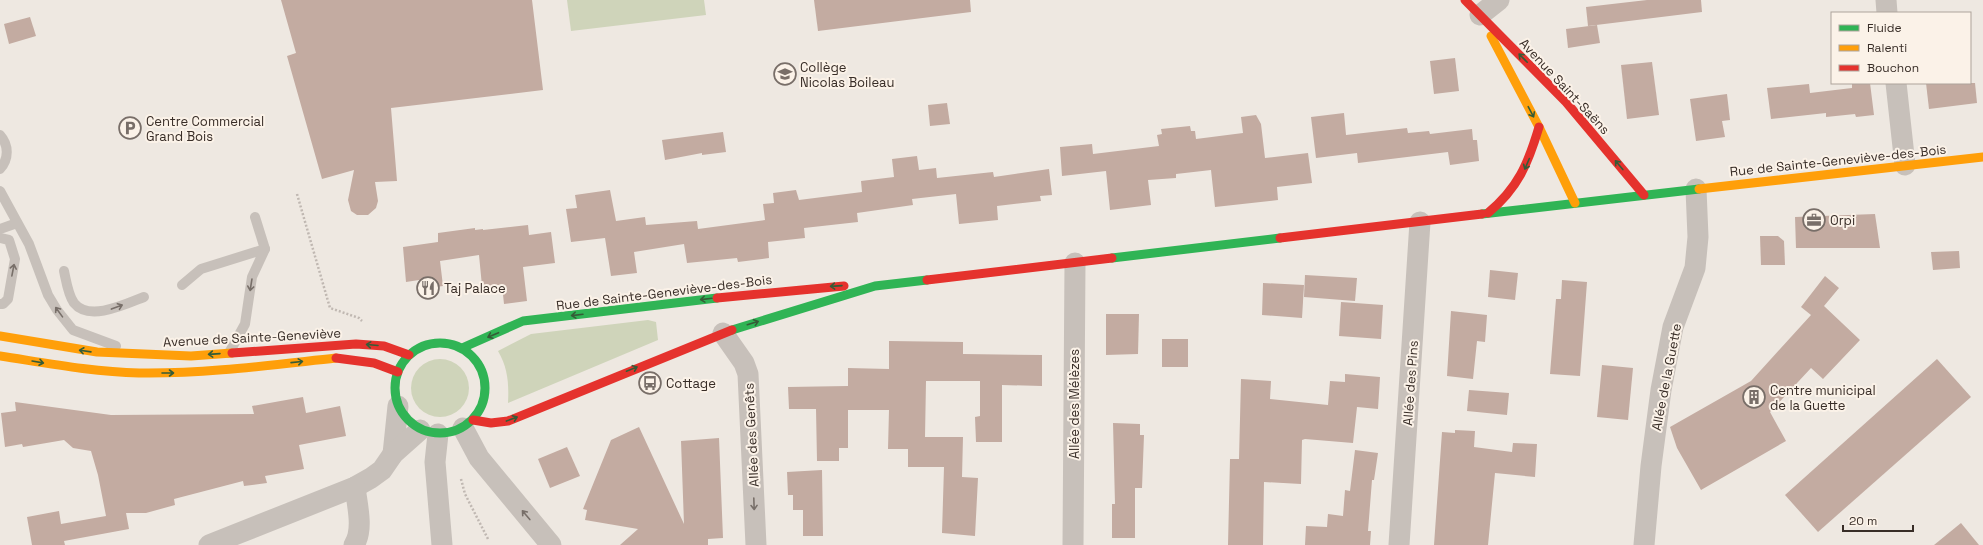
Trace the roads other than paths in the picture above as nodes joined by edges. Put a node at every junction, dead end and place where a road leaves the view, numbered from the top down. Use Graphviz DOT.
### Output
graph roads {
  1 [pos="1465,0"];
  2 [pos="1499,0"];
  3 [pos="1886,0"];
  4 [pos="1887,12"];
  5 [pos="1480,15"];
  6 [pos="1896,84"];
  7 [pos="1539,127"];
  8 [pos="0,135"];
  9 [pos="1983,157"];
  10 [pos="1906,165"];
  11 [pos="0,169"];
  12 [pos="1696,189"];
  13 [pos="0,191"];
  14 [pos="1644,195"];
  15 [pos="1575,203"];
  16 [pos="1488,213"];
  17 [pos="255,217"];
  18 [pos="1420,222"];
  19 [pos="18,223"];
  20 [pos="0,229"];
  21 [pos="0,238"];
  22 [pos="265,249"];
  23 [pos="1075,263"];
  24 [pos="64,271"];
  25 [pos="182,284"];
  26 [pos="875,286"];
  27 [pos="144,297"];
  28 [pos="0,304"];
  29 [pos="723,333"];
  30 [pos="0,336"];
  31 [pos="462,348"];
  32 [pos="229,353"];
  33 [pos="140,355"];
  34 [pos="409,355"];
  35 [pos="0,356"];
  36 [pos="398,372"];
  37 [pos="398,406"];
  38 [pos="468,424"];
  39 [pos="429,432"];
  40 [pos="393,454"];
  41 [pos="355,487"];
  42 [pos="209,545"];
  43 [pos="354,545"];
  44 [pos="442,545"];
  45 [pos="551,545"];
  46 [pos="756,545"];
  47 [pos="1073,545"];
  48 [pos="1399,545"];
  49 [pos="1644,545"];
  1 -- 5 [label="main road, Avenue Saint-Saëns"];
  2 -- 5 [label="street"];
  3 -- 4 [label="street"];
  5 -- 7 [label="main road, Avenue Saint-Saëns, one-way"];
  14 -- 5 [label="main road, Avenue Saint-Saëns, one-way"];
  6 -- 10 [label="street"];
  7 -- 15 [label="main road, Avenue Saint-Saëns"];
  7 -- 16 [label="main road, one-way"];
  8 -- 11 [label="lane"];
  9 -- 10 [label="main road, Rue de Sainte-Geneviève-des-Bois"];
  10 -- 12 [label="main road, Rue de Sainte-Geneviève-des-Bois"];
  12 -- 14 [label="main road, Rue de Sainte-Geneviève-des-Bois"];
  12 -- 49 [label="street, Allée de la Guette"];
  13 -- 19 [label="lane"];
  14 -- 15 [label="main road, Rue de Sainte-Geneviève-des-Bois"];
  15 -- 16 [label="main road, Rue de Sainte-Geneviève-des-Bois"];
  16 -- 18 [label="main road, Rue de Sainte-Geneviève-des-Bois"];
  17 -- 22 [label="lane"];
  18 -- 23 [label="main road, Rue de Sainte-Geneviève-des-Bois"];
  18 -- 48 [label="street, Allée des Pins"];
  19 -- 20 [label="lane"];
  33 -- 19 [label="lane, one-way"];
  28 -- 21 [label="lane, one-way"];
  22 -- 25 [label="lane"];
  22 -- 32 [label="lane, one-way"];
  23 -- 26 [label="main road, Rue de Sainte-Geneviève-des-Bois"];
  23 -- 47 [label="street, Allée des Mélèzes"];
  24 -- 27 [label="lane, one-way"];
  29 -- 26 [label="main road, one-way"];
  26 -- 31 [label="main road, Rue de Sainte-Geneviève-des-Bois, one-way"];
  38 -- 29 [label="main road, one-way"];
  29 -- 46 [label="street, Allée des Genêts, one-way"];
  33 -- 30 [label="main road, Avenue de Sainte-Geneviève, one-way"];
  31 -- 34 [label="main road"];
  31 -- 38 [label="main road"];
  32 -- 33 [label="main road, Avenue de Sainte-Geneviève, one-way"];
  34 -- 32 [label="main road, Avenue de Sainte-Geneviève, one-way"];
  34 -- 36 [label="main road"];
  35 -- 36 [label="main road, one-way"];
  36 -- 37 [label="main road"];
  37 -- 39 [label="main road"];
  37 -- 40 [label="street"];
  38 -- 39 [label="main road"];
  45 -- 38 [label="street, one-way"];
  39 -- 40 [label="street"];
  39 -- 44 [label="street"];
  40 -- 41 [label="street"];
  41 -- 42 [label="street"];
  41 -- 43 [label="street"];
}
